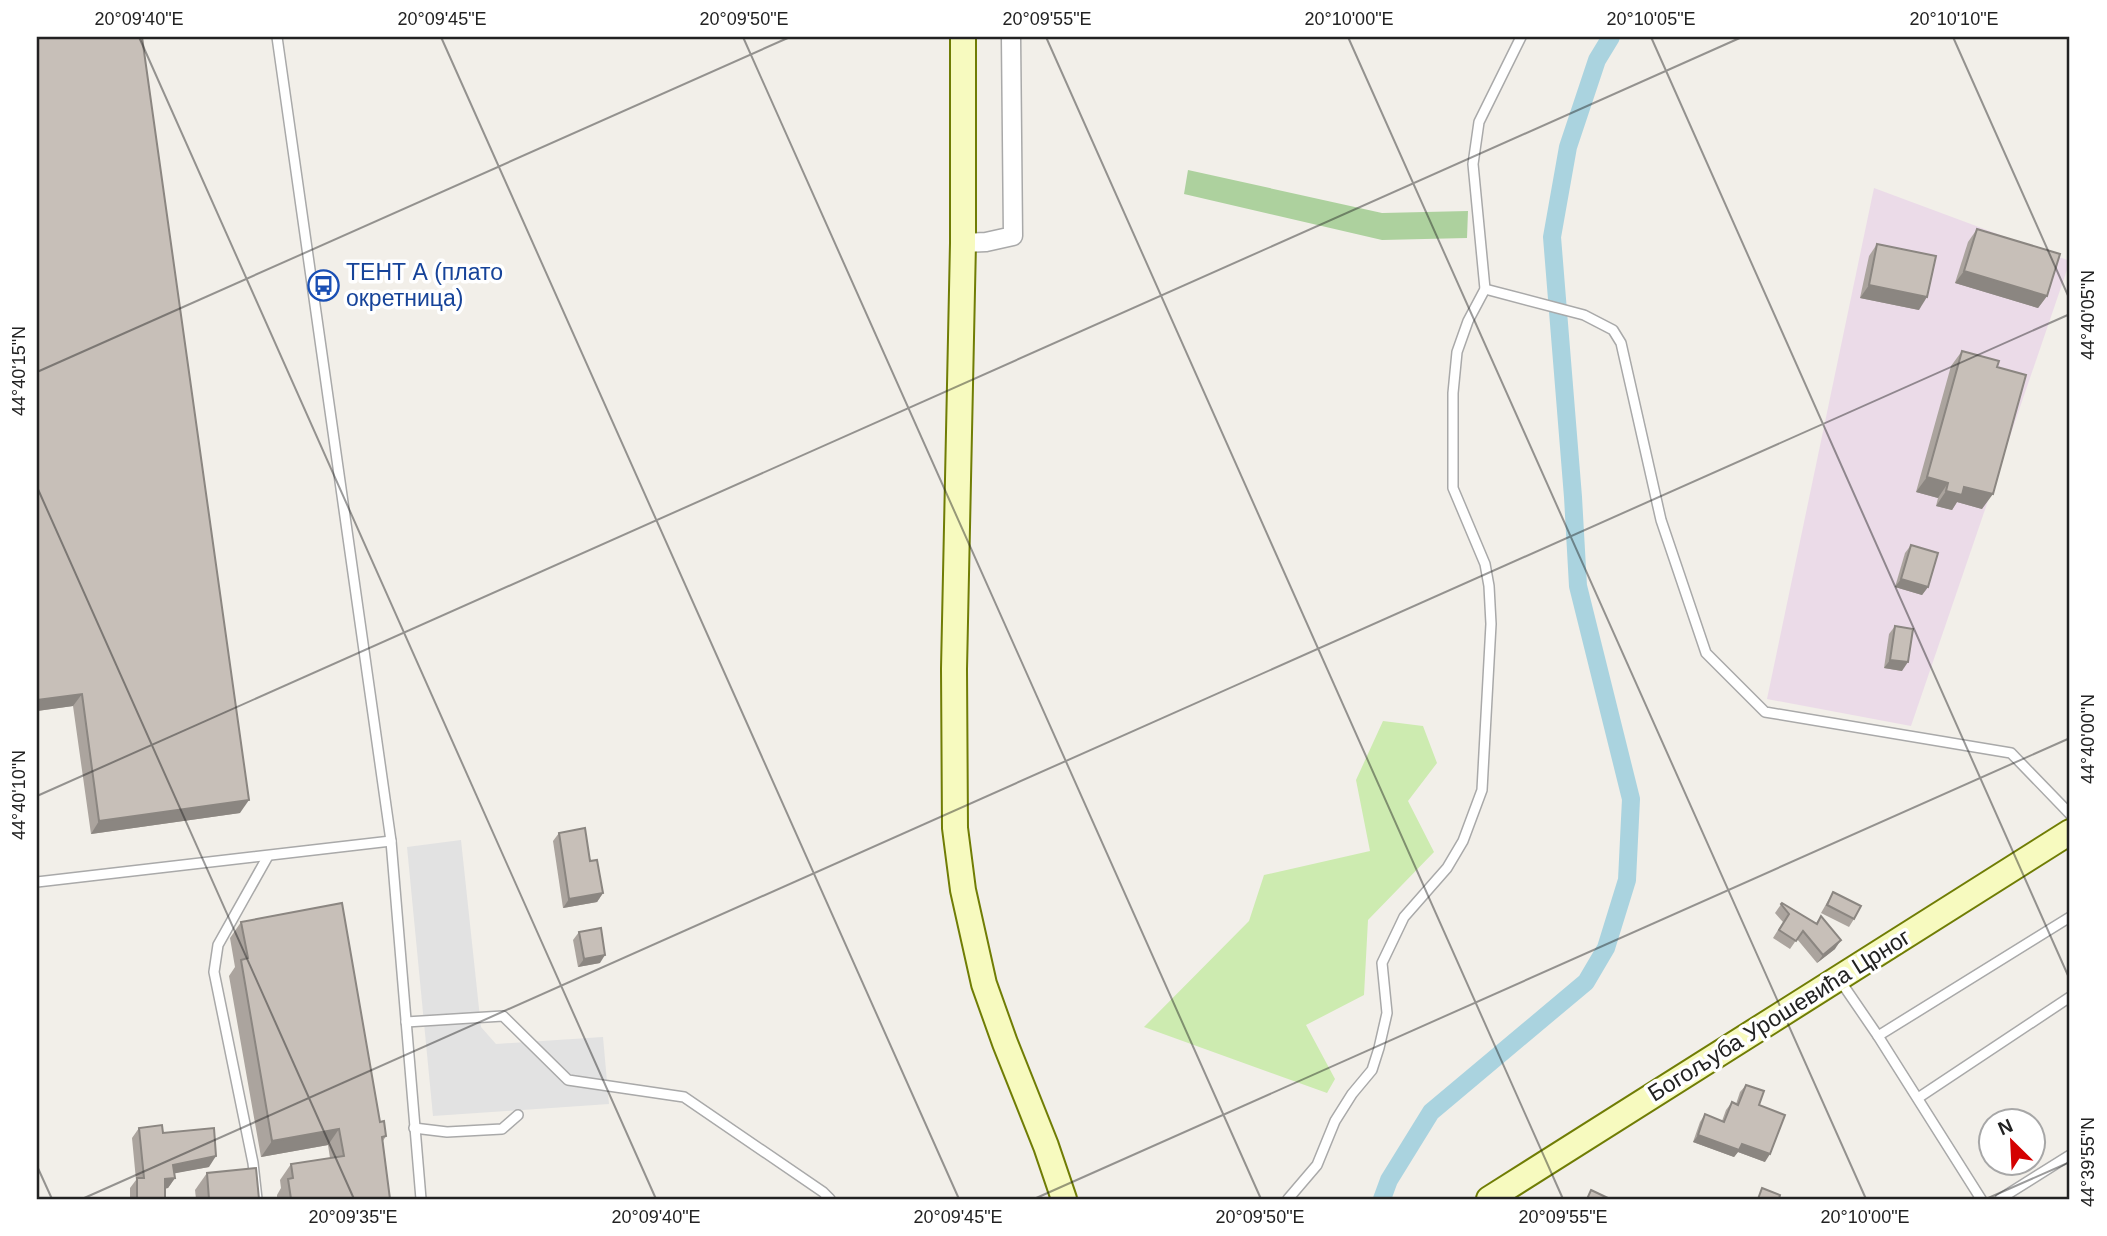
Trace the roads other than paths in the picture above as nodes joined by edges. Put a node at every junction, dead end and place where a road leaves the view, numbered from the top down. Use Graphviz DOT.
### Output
graph roads {
  1 [pos="277,37"];
  2 [pos="963,37"];
  3 [pos="1011,37"];
  4 [pos="1521,37"];
  5 [pos="963,243"];
  6 [pos="1485,289"];
  7 [pos="2070,814"];
  8 [pos="2070,832"];
  9 [pos="391,841"];
  10 [pos="268,856"];
  11 [pos="37,883"];
  12 [pos="2070,916"];
  13 [pos="1838,978"];
  14 [pos="2070,997"];
  15 [pos="406,1023"];
  16 [pos="1878,1036"];
  17 [pos="1918,1098"];
  18 [pos="518,1115"];
  19 [pos="414,1128"];
  20 [pos="1046,1146"];
  21 [pos="2070,1155"];
  22 [pos="257,1199"];
  23 [pos="421,1199"];
  24 [pos="830,1199"];
  25 [pos="1064,1199"];
  26 [pos="1082,1199"];
  27 [pos="1288,1199"];
  28 [pos="1489,1199"];
  29 [pos="1981,1199"];
  30 [pos="2000,1199"];
  1 -- 9 [label="lane"];
  2 -- 5 [label="main road"];
  3 -- 5 [label="street"];
  4 -- 6 [label="lane"];
  5 -- 20 [label="main road"];
  6 -- 7 [label="lane"];
  6 -- 27 [label="lane"];
  8 -- 13 [label="main road, Богољуба Урошевића Црног"];
  9 -- 10 [label="lane"];
  9 -- 15 [label="lane"];
  10 -- 11 [label="lane"];
  10 -- 22 [label="lane"];
  12 -- 16 [label="lane"];
  13 -- 16 [label="lane"];
  13 -- 28 [label="main road, Богољуба Урошевића Црног"];
  14 -- 17 [label="lane"];
  15 -- 19 [label="lane"];
  15 -- 24 [label="lane"];
  16 -- 17 [label="lane"];
  17 -- 29 [label="lane"];
  18 -- 19 [label="lane"];
  19 -- 23 [label="lane"];
  20 -- 25 [label="main road"];
  20 -- 26 [label="main road"];
  21 -- 30 [label="lane"];
}
